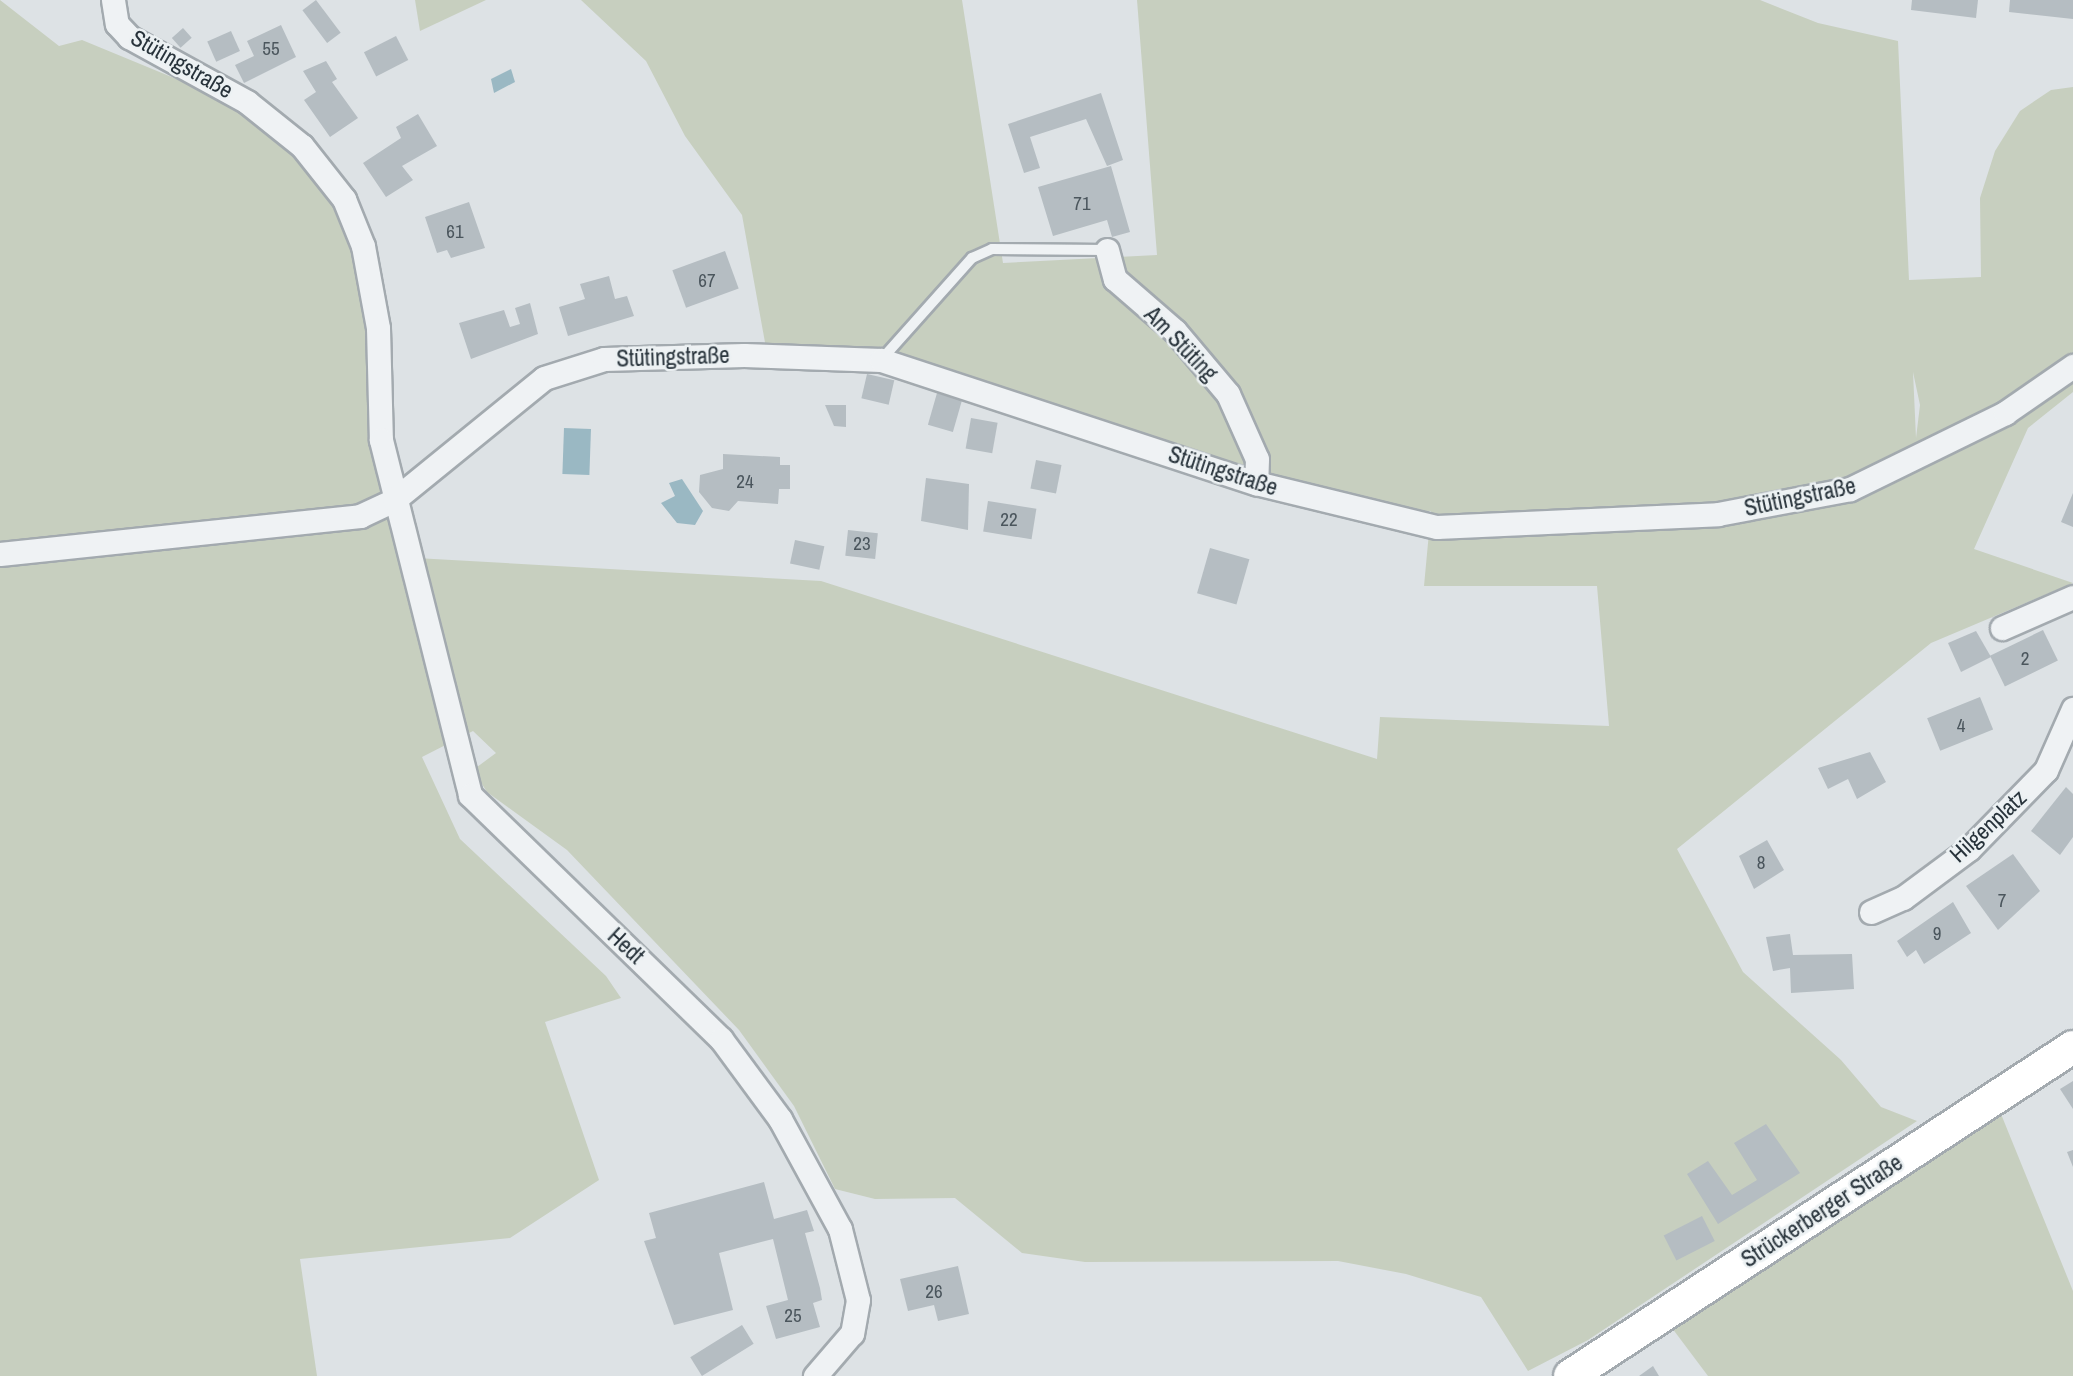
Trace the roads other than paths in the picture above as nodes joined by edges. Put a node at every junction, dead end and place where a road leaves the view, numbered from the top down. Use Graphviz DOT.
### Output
graph roads {
  1 [pos="113,0"];
  2 [pos="1107,250"];
  3 [pos="881,360"];
  4 [pos="2073,366"];
  5 [pos="1256,483"];
  6 [pos="394,500"];
  7 [pos="0,554"];
  8 [pos="2073,597"];
  9 [pos="2002,628"];
  10 [pos="2073,709"];
  11 [pos="1871,912"];
  12 [pos="2073,1047"];
  13 [pos="815,1376"];
  14 [pos="1570,1376"];
  1 -- 6 [label="street, Stütingstraße"];
  2 -- 3 [label="lane"];
  2 -- 5 [label="street, Am Stüting"];
  3 -- 5 [label="street, Stütingstraße"];
  3 -- 6 [label="street, Stütingstraße"];
  4 -- 5 [label="street, Stütingstraße"];
  6 -- 7 [label="street, Stütingstraße"];
  6 -- 13 [label="street, Hedt"];
  8 -- 9 [label="street"];
  10 -- 11 [label="street, Hilgenplatz"];
  12 -- 14 [label="main road, Strückerberger Straße"];
}
